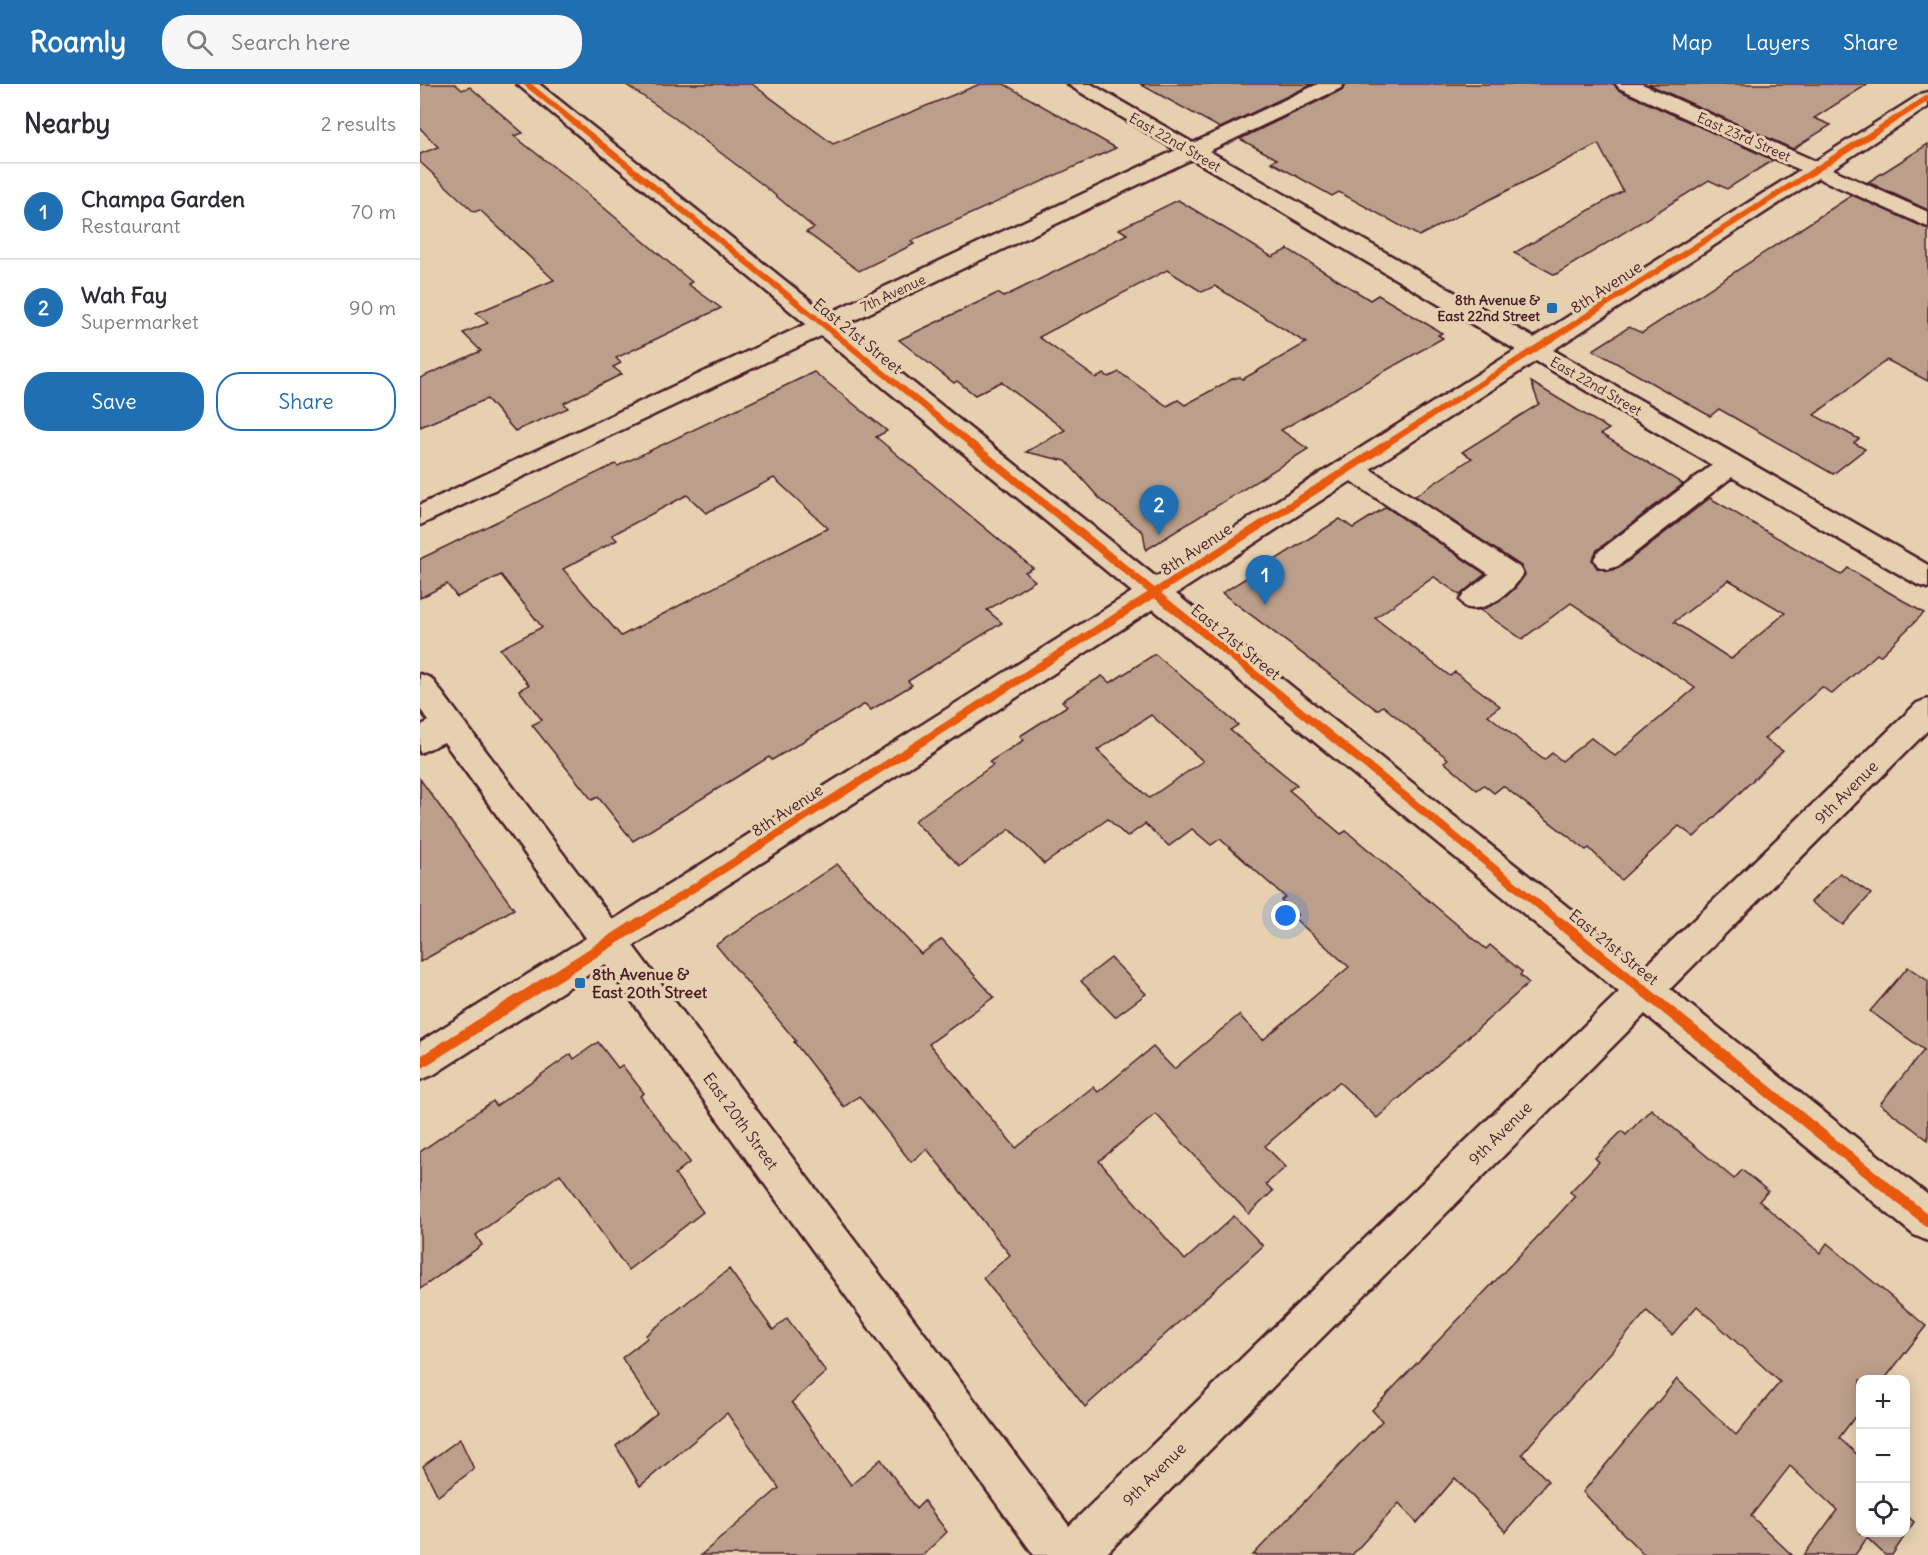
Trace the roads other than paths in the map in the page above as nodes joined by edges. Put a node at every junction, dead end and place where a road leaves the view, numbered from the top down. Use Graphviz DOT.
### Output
graph roads {
  1 [pos="527,84"];
  2 [pos="1077,84"];
  3 [pos="1334,84"];
  4 [pos="1626,84"];
  5 [pos="1928,98"];
  6 [pos="1191,152"];
  7 [pos="1817,170"];
  8 [pos="1928,220"];
  9 [pos="823,326"];
  10 [pos="1534,350"];
  11 [pos="1731,464"];
  12 [pos="1350,468"];
  13 [pos="420,516"];
  14 [pos="1608,559"];
  15 [pos="1928,578"];
  16 [pos="1154,594"];
  17 [pos="1475,600"];
  18 [pos="420,686"];
  19 [pos="1928,711"];
  20 [pos="434,733"];
  21 [pos="609,942"];
  22 [pos="1644,991"];
  23 [pos="420,1063"];
  24 [pos="1928,1221"];
  25 [pos="1062,1555"];
  26 [pos="1072,1555"];
  1 -- 9 [label="street, East 21st Street"];
  2 -- 6 [label="street, East 22nd Street"];
  3 -- 6 [label="street, 7th Avenue"];
  4 -- 7 [label="street, East 23rd Street"];
  5 -- 7 [label="street, 8th Avenue"];
  6 -- 9 [label="street, 7th Avenue"];
  6 -- 10 [label="street, East 22nd Street"];
  7 -- 8 [label="street, East 23rd Street"];
  7 -- 10 [label="street, 8th Avenue"];
  9 -- 13 [label="street, 7th Avenue"];
  9 -- 16 [label="street, East 21st Street"];
  10 -- 11 [label="street, East 22nd Street"];
  10 -- 12 [label="street, 8th Avenue"];
  11 -- 14 [label="street"];
  11 -- 15 [label="street, East 22nd Street"];
  12 -- 16 [label="street, 8th Avenue"];
  12 -- 17 [label="street"];
  16 -- 21 [label="street, 8th Avenue"];
  16 -- 22 [label="street, East 21st Street"];
  18 -- 20 [label="street, East 20th Street"];
  19 -- 22 [label="street, 9th Avenue"];
  20 -- 21 [label="street, East 20th Street"];
  21 -- 23 [label="street, 8th Avenue"];
  21 -- 25 [label="street, East 20th Street"];
  22 -- 24 [label="street, East 21st Street"];
  22 -- 26 [label="street, 9th Avenue"];
}
